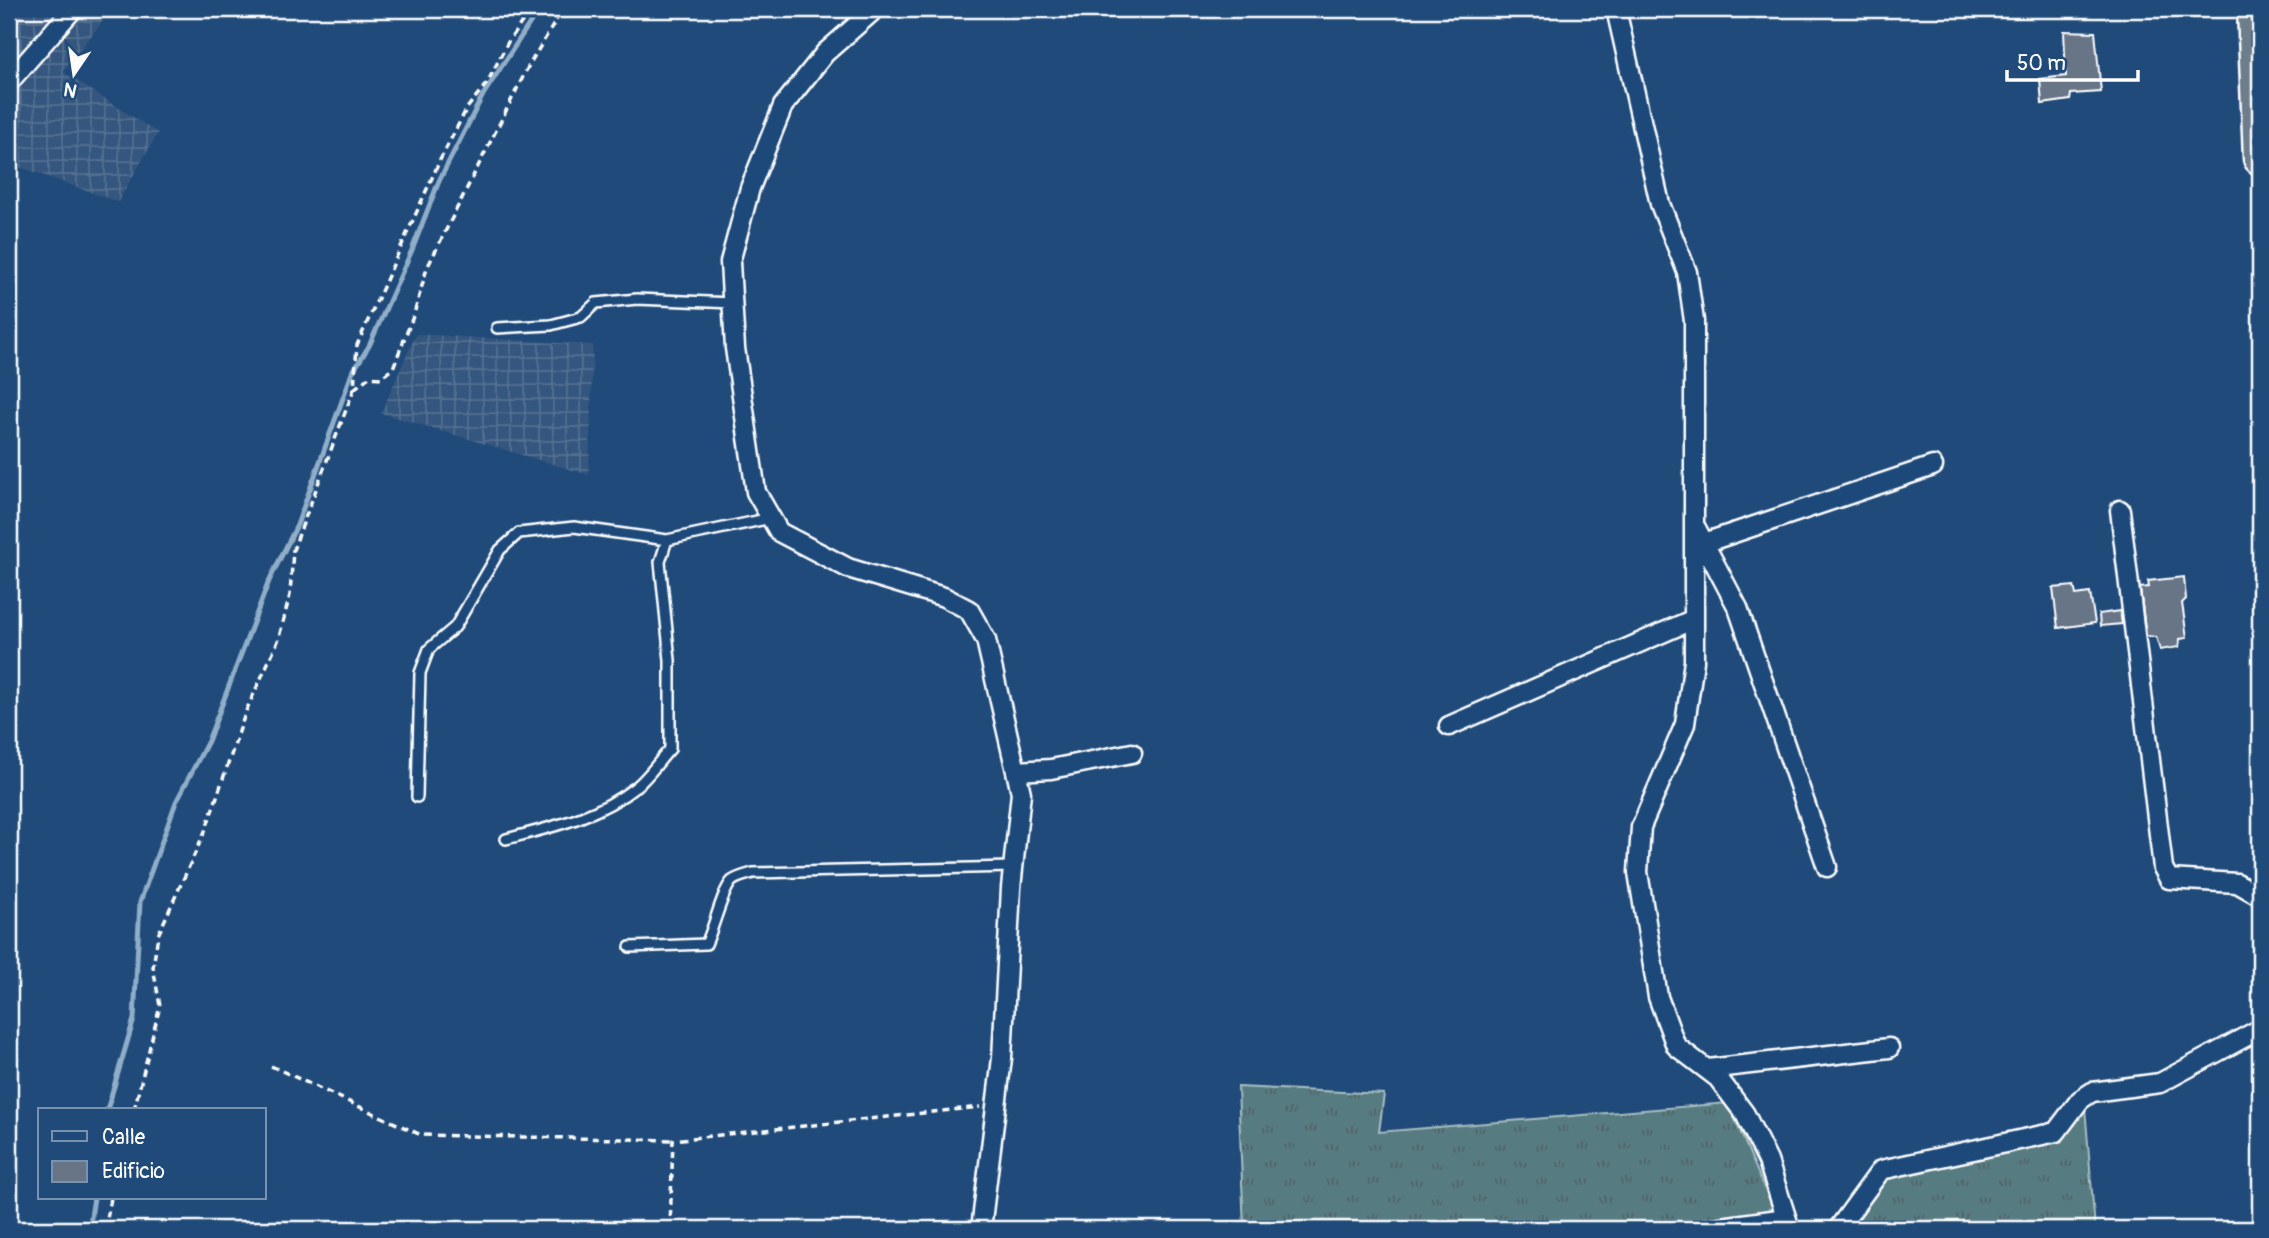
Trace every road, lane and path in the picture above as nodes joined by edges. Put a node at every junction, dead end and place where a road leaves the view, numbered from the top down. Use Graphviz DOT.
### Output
graph roads {
  1 [pos="73,9"];
  2 [pos="531,9"];
  3 [pos="563,9"];
  4 [pos="875,9"];
  5 [pos="1616,9"];
  6 [pos="2254,9"];
  7 [pos="9,82"];
  8 [pos="2260,158"];
  9 [pos="733,303"];
  10 [pos="497,328"];
  11 [pos="354,389"];
  12 [pos="1933,466"];
  13 [pos="2120,510"];
  14 [pos="771,518"];
  15 [pos="1695,524"];
  16 [pos="667,540"];
  17 [pos="1704,543"];
  18 [pos="1694,619"];
  19 [pos="1449,726"];
  20 [pos="1132,753"];
  21 [pos="1016,771"];
  22 [pos="417,797"];
  23 [pos="506,839"];
  24 [pos="1013,867"];
  25 [pos="1827,867"];
  26 [pos="2260,896"];
  27 [pos="630,947"];
  28 [pos="2260,1029"];
  29 [pos="1889,1048"];
  30 [pos="271,1066"];
  31 [pos="1708,1069"];
  32 [pos="996,1106"];
  33 [pos="134,1108"];
  34 [pos="673,1140"];
  35 [pos="111,1200"];
  36 [pos="1788,1224"];
  37 [pos="105,1229"];
  38 [pos="670,1229"];
  39 [pos="981,1229"];
  40 [pos="1707,1229"];
  41 [pos="1838,1229"];
  1 -- 7 [label="street"];
  2 -- 11 [label="path"];
  3 -- 11 [label="path"];
  4 -- 9 [label="street"];
  5 -- 15 [label="street"];
  6 -- 8 [label="highway"];
  9 -- 10 [label="lane"];
  9 -- 14 [label="street"];
  11 -- 33 [label="path"];
  12 -- 17 [label="street"];
  13 -- 26 [label="street"];
  14 -- 16 [label="lane"];
  14 -- 21 [label="street"];
  15 -- 17 [label="street"];
  15 -- 18 [label="street"];
  16 -- 22 [label="lane"];
  16 -- 23 [label="lane"];
  17 -- 25 [label="street"];
  18 -- 19 [label="street"];
  18 -- 31 [label="street"];
  20 -- 21 [label="street"];
  21 -- 24 [label="street"];
  24 -- 27 [label="lane"];
  24 -- 32 [label="street"];
  28 -- 41 [label="street"];
  29 -- 31 [label="street"];
  30 -- 34 [label="path"];
  31 -- 36 [label="street"];
  32 -- 34 [label="path"];
  32 -- 39 [label="street"];
  34 -- 38 [label="path"];
  35 -- 37 [label="path"];
  36 -- 40 [label="street"];
}
